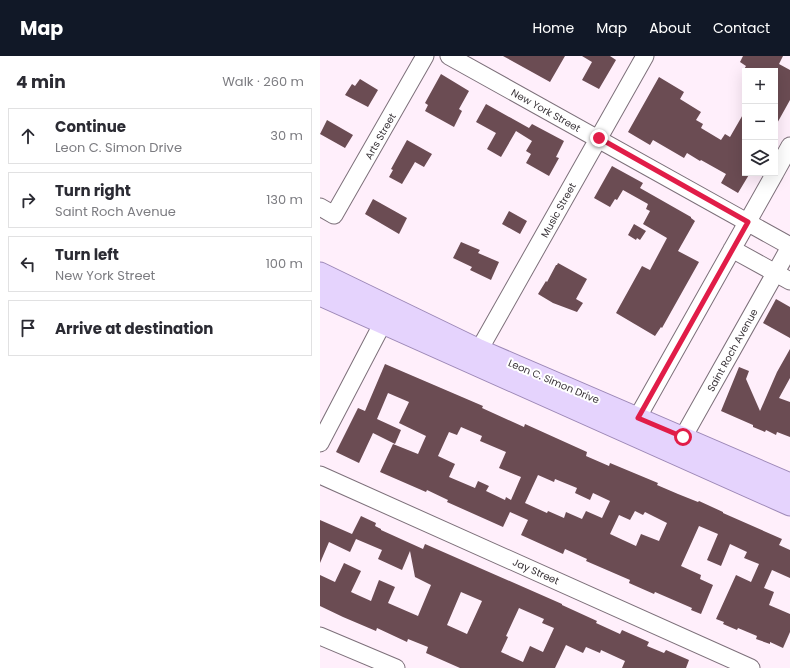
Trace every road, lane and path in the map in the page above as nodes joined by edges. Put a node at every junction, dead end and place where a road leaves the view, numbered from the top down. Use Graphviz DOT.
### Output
graph roads {
  1 [pos="425,56"];
  2 [pos="449,56"];
  3 [pos="645,56"];
  4 [pos="599,138"];
  5 [pos="790,146"];
  6 [pos="778,168"];
  7 [pos="773,176"];
  8 [pos="327,211"];
  9 [pos="748,222"];
  10 [pos="790,246"];
  11 [pos="732,250"];
  12 [pos="320,273"];
  13 [pos="775,273"];
  14 [pos="790,281"];
  15 [pos="320,295"];
  16 [pos="387,316"];
  17 [pos="476,357"];
  18 [pos="634,425"];
  19 [pos="320,443"];
  20 [pos="679,445"];
  21 [pos="320,475"];
  22 [pos="790,484"];
  23 [pos="790,505"];
  24 [pos="320,636"];
  25 [pos="396,668"];
  26 [pos="751,668"];
  1 -- 8 [label="street, Arts Street"];
  2 -- 4 [label="street, New York Street"];
  3 -- 4 [label="street, Music Street"];
  4 -- 9 [label="street, New York Street"];
  4 -- 17 [label="street, Music Street"];
  5 -- 6 [label="street"];
  7 -- 9 [label="street"];
  9 -- 10 [label="street, New York Street"];
  9 -- 11 [label="street"];
  10 -- 13 [label="street, Saint Roch Avenue"];
  11 -- 13 [label="street"];
  11 -- 18 [label="street"];
  12 -- 16 [label="main road, Leon C. Simon Drive"];
  13 -- 14 [label="street"];
  13 -- 20 [label="street, Saint Roch Avenue"];
  15 -- 16 [label="main road, Leon C. Simon Drive"];
  16 -- 17 [label="main road, Leon C. Simon Drive"];
  16 -- 19 [label="street"];
  17 -- 18 [label="main road, Leon C. Simon Drive"];
  18 -- 20 [label="main road, Leon C. Simon Drive"];
  20 -- 22 [label="main road, Leon C. Simon Drive"];
  20 -- 23 [label="main road, Leon C. Simon Drive"];
  21 -- 26 [label="street, Jay Street"];
  24 -- 25 [label="street"];
}
